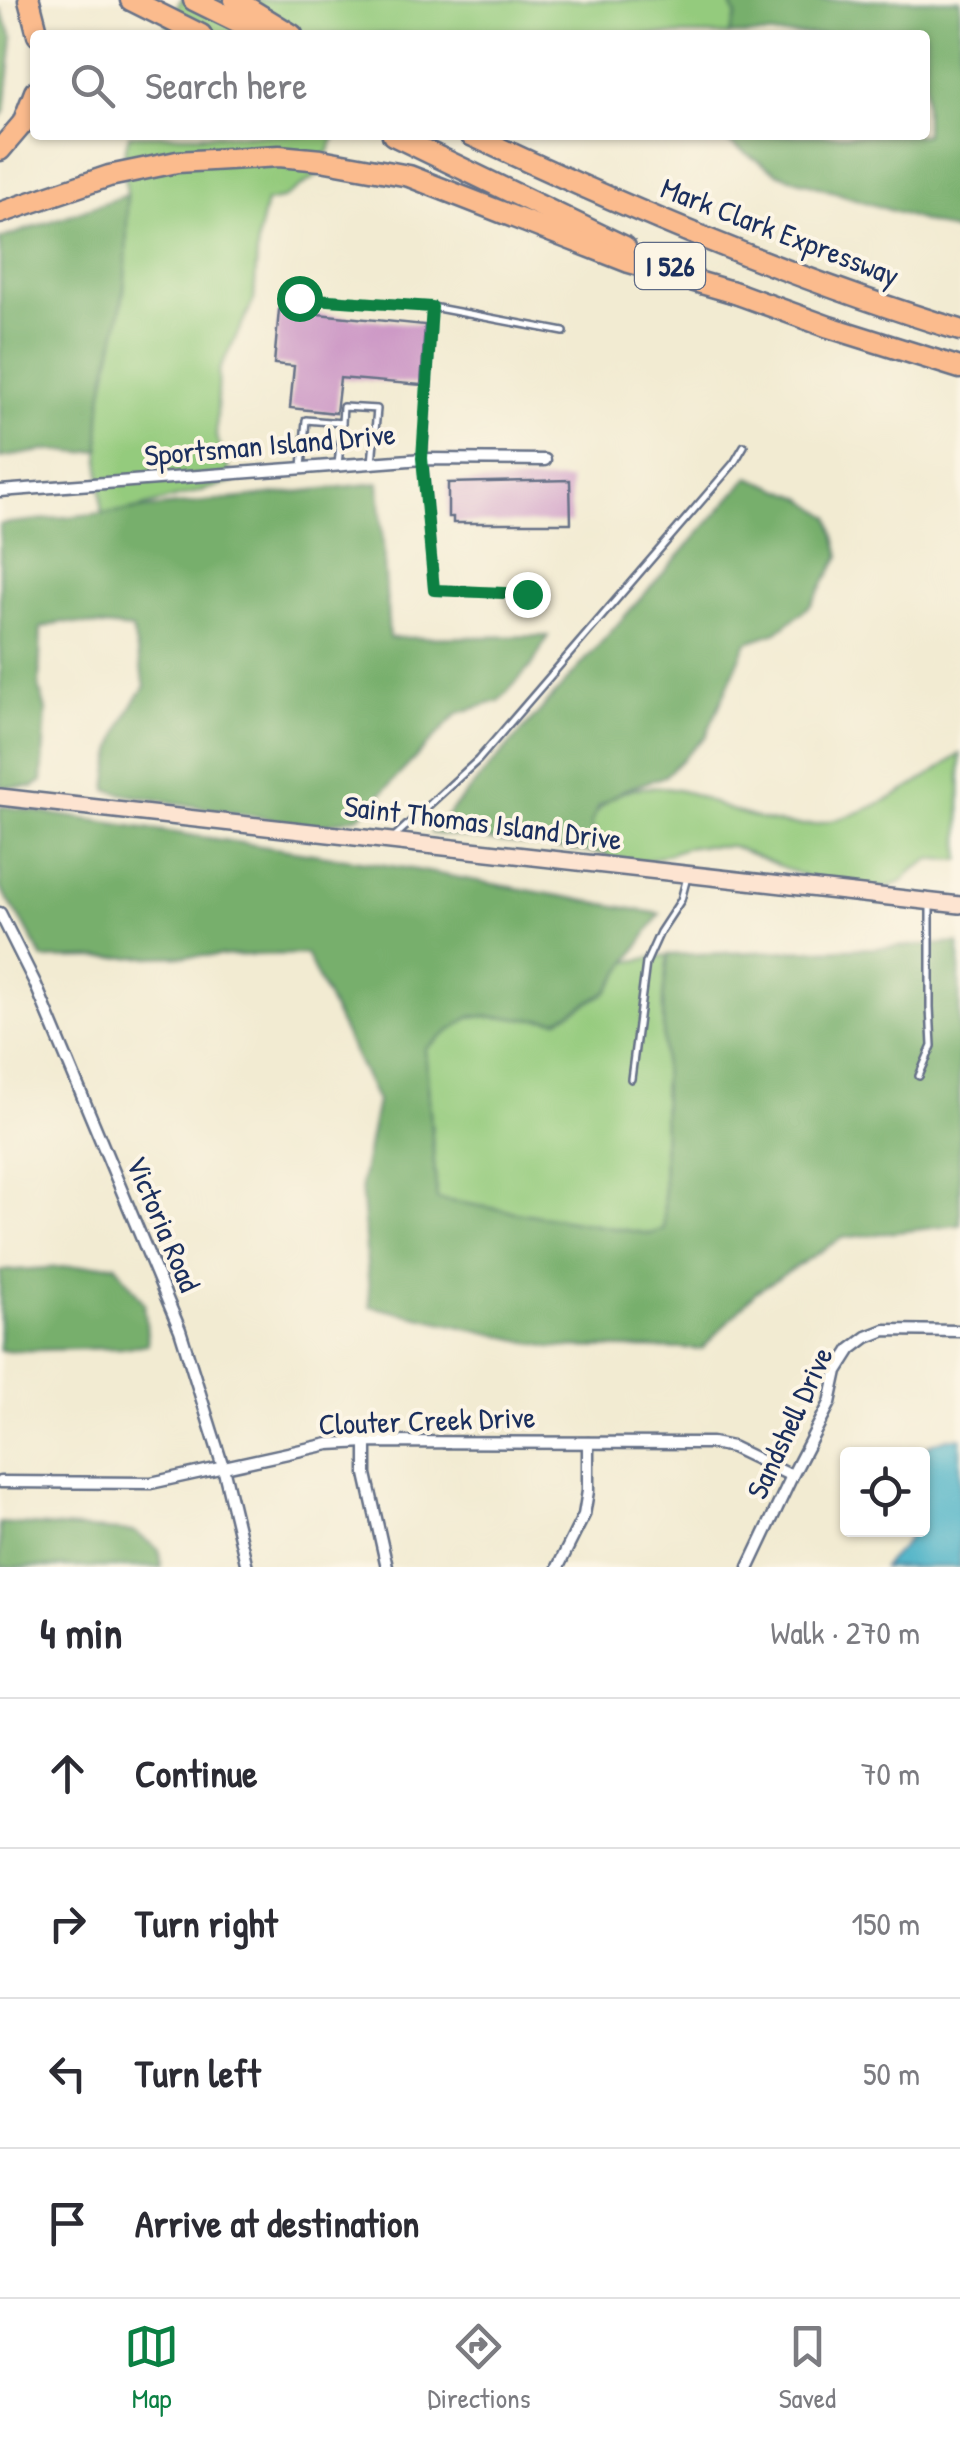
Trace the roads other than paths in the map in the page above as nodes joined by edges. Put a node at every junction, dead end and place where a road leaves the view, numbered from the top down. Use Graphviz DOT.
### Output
graph roads {
  1 [pos="29,0"];
  2 [pos="131,0"];
  3 [pos="194,0"];
  4 [pos="235,0"];
  5 [pos="37,30"];
  6 [pos="192,30"];
  7 [pos="255,30"];
  8 [pos="284,30"];
  9 [pos="30,105"];
  10 [pos="403,140"];
  11 [pos="482,140"];
  12 [pos="0,150"];
  13 [pos="0,213"];
  14 [pos="740,294"];
  15 [pos="299,298"];
  16 [pos="432,307"];
  17 [pos="960,330"];
  18 [pos="564,332"];
  19 [pos="960,368"];
  20 [pos="342,423"];
  21 [pos="744,446"];
  22 [pos="422,458"];
  23 [pos="545,460"];
  24 [pos="372,462"];
  25 [pos="338,465"];
  26 [pos="302,468"];
  27 [pos="0,491"];
  28 [pos="527,594"];
  29 [pos="0,797"];
  30 [pos="390,840"];
  31 [pos="688,874"];
  32 [pos="930,902"];
  33 [pos="960,905"];
  34 [pos="0,913"];
  35 [pos="919,1076"];
  36 [pos="631,1079"];
  37 [pos="960,1332"];
  38 [pos="366,1442"];
  39 [pos="588,1443"];
  40 [pos="224,1467"];
  41 [pos="792,1476"];
  42 [pos="0,1482"];
  43 [pos="247,1567"];
  44 [pos="387,1567"];
  45 [pos="558,1567"];
  46 [pos="749,1567"];
  1 -- 5 [label="highway"];
  2 -- 6 [label="highway"];
  3 -- 7 [label="highway"];
  4 -- 8 [label="highway"];
  9 -- 12 [label="highway"];
  10 -- 14 [label="highway, I 526"];
  11 -- 17 [label="highway, Mark Clark Expressway / I 526"];
  13 -- 14 [label="highway"];
  14 -- 19 [label="highway, I 526"];
  15 -- 16 [label="lane"];
  16 -- 18 [label="lane"];
  16 -- 22 [label="lane"];
  20 -- 24 [label="lane"];
  20 -- 25 [label="lane"];
  20 -- 26 [label="lane"];
  21 -- 30 [label="lane"];
  22 -- 23 [label="street, Sportsman Island Drive"];
  22 -- 24 [label="street, Sportsman Island Drive"];
  22 -- 28 [label="lane"];
  24 -- 25 [label="street, Sportsman Island Drive"];
  25 -- 26 [label="street, Sportsman Island Drive"];
  26 -- 27 [label="street, Sportsman Island Drive"];
  29 -- 30 [label="main road, Saint Thomas Island Drive"];
  30 -- 31 [label="main road, Saint Thomas Island Drive"];
  31 -- 32 [label="main road, Saint Thomas Island Drive"];
  31 -- 36 [label="lane"];
  32 -- 33 [label="main road, Saint Thomas Island Drive"];
  32 -- 35 [label="lane"];
  34 -- 40 [label="street, Victoria Road"];
  37 -- 41 [label="street, Sandshell Drive"];
  38 -- 39 [label="street, Clouter Creek Drive"];
  38 -- 40 [label="street, Clouter Creek Drive"];
  38 -- 44 [label="street"];
  39 -- 41 [label="street, Clouter Creek Drive"];
  39 -- 45 [label="street"];
  40 -- 42 [label="street, Clouter Creek Drive"];
  40 -- 43 [label="street, Victoria Road"];
  41 -- 46 [label="street, Sandshell Drive"];
}
